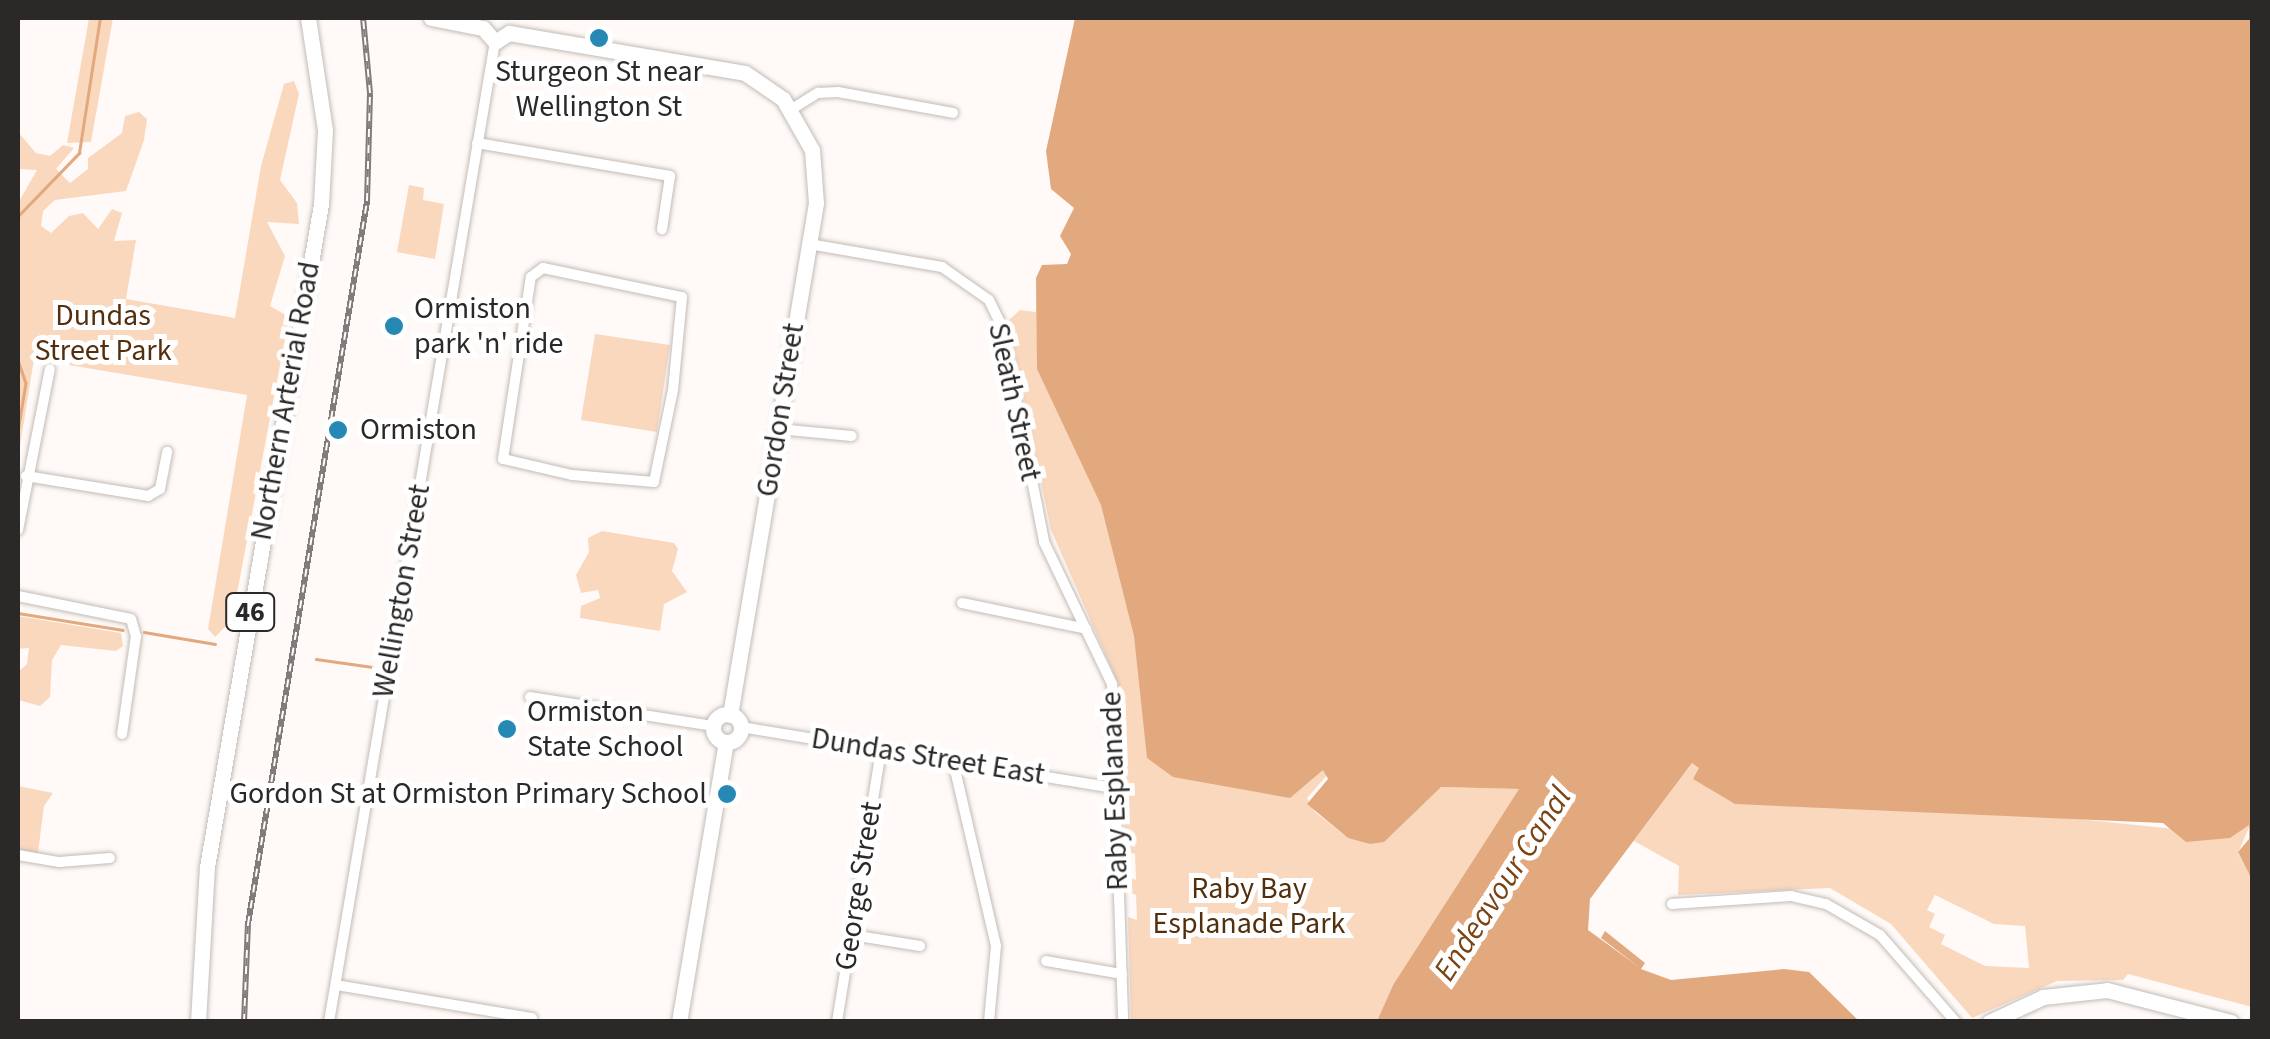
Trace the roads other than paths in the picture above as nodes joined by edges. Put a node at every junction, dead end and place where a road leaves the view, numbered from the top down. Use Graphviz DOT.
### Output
graph roads {
  1 [pos="308,18"];
  2 [pos="431,18"];
  3 [pos="487,23"];
  4 [pos="506,25"];
  5 [pos="495,42"];
  6 [pos="792,109"];
  7 [pos="953,113"];
  8 [pos="477,144"];
  9 [pos="662,229"];
  10 [pos="809,244"];
  11 [pos="535,271"];
  12 [pos="50,369"];
  13 [pos="778,429"];
  14 [pos="852,436"];
  15 [pos="167,452"];
  16 [pos="26,476"];
  17 [pos="1038,516"];
  18 [pos="18,530"];
  19 [pos="18,596"];
  20 [pos="962,603"];
  21 [pos="1086,628"];
  22 [pos="530,697"];
  23 [pos="735,721"];
  24 [pos="714,726"];
  25 [pos="122,734"];
  26 [pos="726,742"];
  27 [pos="881,750"];
  28 [pos="953,761"];
  29 [pos="1116,788"];
  30 [pos="18,855"];
  31 [pos="110,858"];
  32 [pos="1672,904"];
  33 [pos="852,935"];
  34 [pos="920,946"];
  35 [pos="1046,961"];
  36 [pos="1122,974"];
  37 [pos="336,985"];
  38 [pos="500,1017"];
  39 [pos="532,1018"];
  40 [pos="198,1022"];
  41 [pos="329,1022"];
  42 [pos="679,1022"];
  43 [pos="837,1022"];
  44 [pos="989,1022"];
  45 [pos="1123,1022"];
  46 [pos="1956,1022"];
  47 [pos="1989,1022"];
  48 [pos="2231,1022"];
  1 -- 40 [label="street, Northern Arterial Road / 46"];
  2 -- 3 [label="street"];
  3 -- 5 [label="street"];
  4 -- 5 [label="street"];
  4 -- 6 [label="street"];
  5 -- 8 [label="street, Wellington Street"];
  6 -- 7 [label="street"];
  6 -- 10 [label="street, Gordon Street"];
  8 -- 9 [label="street"];
  8 -- 37 [label="street, Wellington Street"];
  10 -- 13 [label="street, Gordon Street"];
  10 -- 17 [label="street, Sleath Street"];
  11 -- 11 [label="street"];
  12 -- 16 [label="street"];
  13 -- 14 [label="street"];
  13 -- 23 [label="street, Gordon Street"];
  15 -- 16 [label="street"];
  16 -- 18 [label="street"];
  17 -- 21 [label="street, Raby Esplanade"];
  19 -- 25 [label="street"];
  20 -- 21 [label="street"];
  21 -- 29 [label="street, Raby Esplanade"];
  22 -- 24 [label="street"];
  23 -- 24 [label="street"];
  23 -- 26 [label="street"];
  23 -- 27 [label="street, Dundas Street East"];
  24 -- 26 [label="street"];
  26 -- 42 [label="street"];
  27 -- 28 [label="street, Dundas Street East"];
  27 -- 33 [label="street, George Street"];
  28 -- 29 [label="street, Dundas Street East"];
  28 -- 44 [label="street"];
  29 -- 36 [label="street, Raby Esplanade"];
  30 -- 31 [label="street"];
  32 -- 46 [label="street"];
  33 -- 34 [label="street"];
  33 -- 43 [label="street, George Street"];
  35 -- 36 [label="street"];
  36 -- 45 [label="street, Raby Esplanade"];
  37 -- 38 [label="street"];
  37 -- 41 [label="street, Wellington Street"];
  38 -- 39 [label="street"];
  47 -- 48 [label="street"];
}
